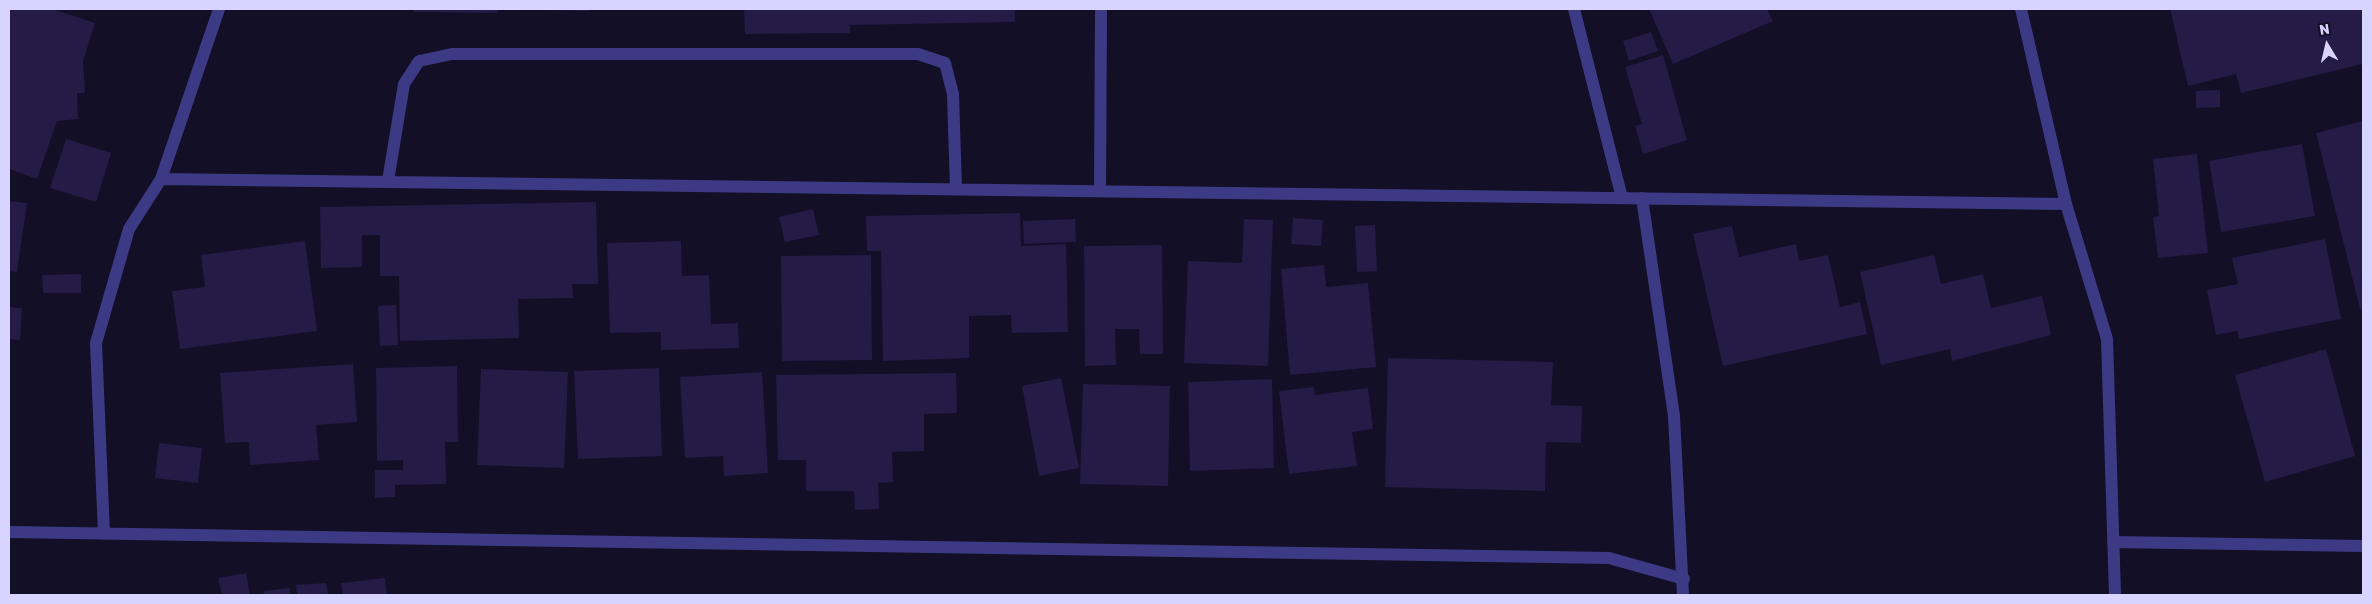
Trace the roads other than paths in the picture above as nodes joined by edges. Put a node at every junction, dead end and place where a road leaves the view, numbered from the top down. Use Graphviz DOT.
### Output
graph roads {
  1 [pos="219,9"];
  2 [pos="1101,9"];
  3 [pos="1574,9"];
  4 [pos="2021,9"];
  5 [pos="161,178"];
  6 [pos="388,182"];
  7 [pos="956,189"];
  8 [pos="1100,191"];
  9 [pos="1622,198"];
  10 [pos="1642,198"];
  11 [pos="2066,204"];
  12 [pos="9,532"];
  13 [pos="104,534"];
  14 [pos="2113,542"];
  15 [pos="2363,546"];
  16 [pos="1684,579"];
  17 [pos="1683,595"];
  18 [pos="2115,595"];
  1 -- 5 [label="street"];
  2 -- 8 [label="street"];
  3 -- 9 [label="street"];
  4 -- 11 [label="street"];
  5 -- 6 [label="street"];
  5 -- 13 [label="street"];
  6 -- 7 [label="street"];
  6 -- 7 [label="street"];
  7 -- 8 [label="street"];
  8 -- 9 [label="street"];
  9 -- 10 [label="street"];
  10 -- 11 [label="street"];
  10 -- 16 [label="street"];
  11 -- 14 [label="street"];
  12 -- 13 [label="street"];
  13 -- 16 [label="street"];
  14 -- 15 [label="street"];
  14 -- 18 [label="street"];
  16 -- 17 [label="street"];
}
